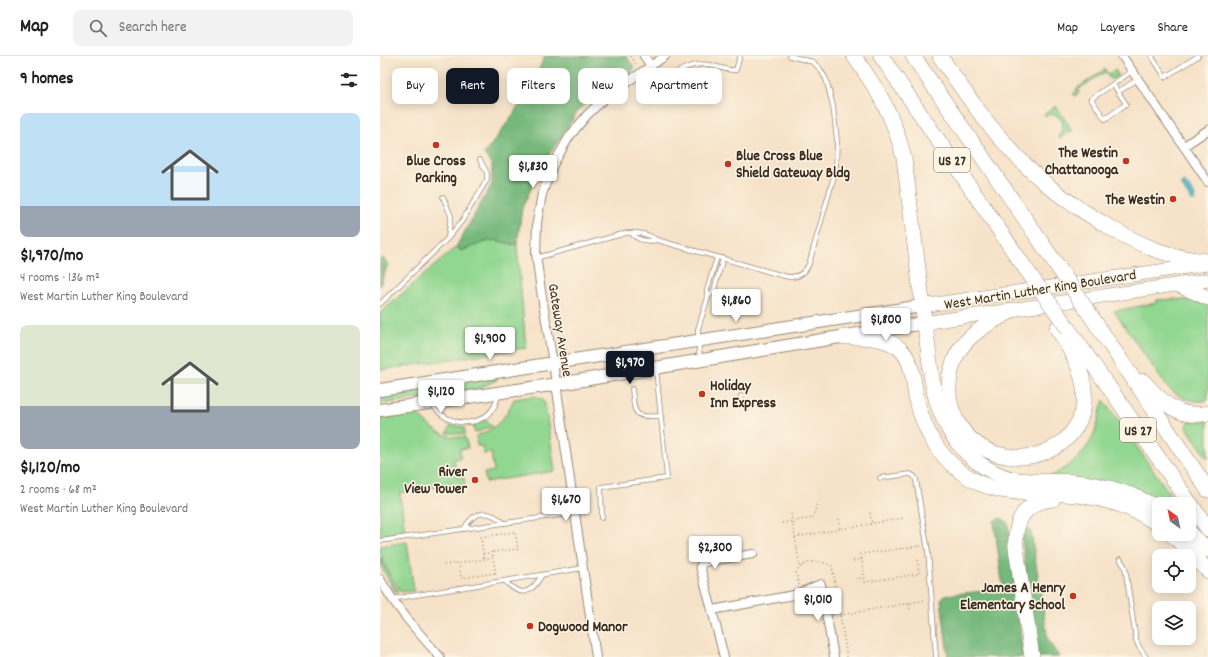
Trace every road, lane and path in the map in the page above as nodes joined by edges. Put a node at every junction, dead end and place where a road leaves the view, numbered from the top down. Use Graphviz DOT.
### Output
graph roads {
  1 [pos="631,56"];
  2 [pos="644,56"];
  3 [pos="665,56"];
  4 [pos="740,56"];
  5 [pos="790,56"];
  6 [pos="854,56"];
  7 [pos="881,56"];
  8 [pos="912,56"];
  9 [pos="940,56"];
  10 [pos="1122,56"];
  11 [pos="1153,56"];
  12 [pos="1198,56"];
  13 [pos="651,66"];
  14 [pos="639,68"];
  15 [pos="648,68"];
  16 [pos="1132,71"];
  17 [pos="636,76"];
  18 [pos="1138,79"];
  19 [pos="1113,84"];
  20 [pos="1118,92"];
  21 [pos="1208,130"];
  22 [pos="1184,146"];
  23 [pos="480,160"];
  24 [pos="1208,182"];
  25 [pos="442,197"];
  26 [pos="448,238"];
  27 [pos="717,257"];
  28 [pos="536,258"];
  29 [pos="723,258"];
  30 [pos="1208,261"];
  31 [pos="1208,264"];
  32 [pos="1208,280"];
  33 [pos="1178,285"];
  34 [pos="708,296"];
  35 [pos="1208,298"];
  36 [pos="380,304"];
  37 [pos="922,306"];
  38 [pos="1014,310"];
  39 [pos="924,323"];
  40 [pos="1097,325"];
  41 [pos="1063,329"];
  42 [pos="844,337"];
  43 [pos="698,341"];
  44 [pos="700,360"];
  45 [pos="553,363"];
  46 [pos="656,368"];
  47 [pos="556,384"];
  48 [pos="632,389"];
  49 [pos="380,390"];
  50 [pos="498,393"];
  51 [pos="742,396"];
  52 [pos="432,403"];
  53 [pos="742,405"];
  54 [pos="380,410"];
  55 [pos="1208,413"];
  56 [pos="661,416"];
  57 [pos="880,478"];
  58 [pos="1208,490"];
  59 [pos="1104,500"];
  60 [pos="817,503"];
  61 [pos="1152,505"];
  62 [pos="574,513"];
  63 [pos="870,513"];
  64 [pos="791,514"];
  65 [pos="602,518"];
  66 [pos="904,518"];
  67 [pos="838,519"];
  68 [pos="1152,521"];
  69 [pos="793,522"];
  70 [pos="504,523"];
  71 [pos="782,523"];
  72 [pos="872,523"];
  73 [pos="479,526"];
  74 [pos="464,529"];
  75 [pos="840,529"];
  76 [pos="1208,529"];
  77 [pos="481,537"];
  78 [pos="795,537"];
  79 [pos="1196,539"];
  80 [pos="380,541"];
  81 [pos="1179,541"];
  82 [pos="927,545"];
  83 [pos="1208,550"];
  84 [pos="493,552"];
  85 [pos="488,553"];
  86 [pos="483,554"];
  87 [pos="753,554"];
  88 [pos="489,558"];
  89 [pos="493,558"];
  90 [pos="484,559"];
  91 [pos="862,559"];
  92 [pos="853,560"];
  93 [pos="918,560"];
  94 [pos="1120,560"];
  95 [pos="459,563"];
  96 [pos="444,565"];
  97 [pos="800,567"];
  98 [pos="583,568"];
  99 [pos="1208,571"];
  100 [pos="496,573"];
  101 [pos="542,575"];
  102 [pos="864,578"];
  103 [pos="380,579"];
  104 [pos="856,579"];
  105 [pos="505,581"];
  106 [pos="497,582"];
  107 [pos="392,599"];
  108 [pos="928,600"];
  109 [pos="909,604"];
  110 [pos="712,610"];
  111 [pos="910,611"];
  112 [pos="840,614"];
  113 [pos="440,657"];
  114 [pos="596,657"];
  115 [pos="724,657"];
  116 [pos="834,657"];
  117 [pos="936,657"];
  118 [pos="1032,657"];
  119 [pos="1146,657"];
  1 -- 14 [label="path"];
  2 -- 13 [label="street"];
  3 -- 13 [label="street, Gateway Avenue"];
  4 -- 13 [label="lane"];
  5 -- 29 [label="lane"];
  6 -- 37 [label="highway"];
  7 -- 41 [label="highway, US 27, bridge"];
  8 -- 40 [label="highway, US 27, bridge"];
  9 -- 30 [label="highway"];
  10 -- 16 [label="street"];
  11 -- 12 [label="lane"];
  13 -- 15 [label="street, Gateway Avenue"];
  16 -- 18 [label="street"];
  16 -- 19 [label="lane"];
  17 -- 28 [label="street, Gateway Avenue"];
  18 -- 20 [label="lane"];
  18 -- 22 [label="street"];
  19 -- 20 [label="lane"];
  19 -- 20 [label="lane"];
  21 -- 22 [label="street"];
  22 -- 24 [label="street"];
  23 -- 26 [label="lane"];
  25 -- 26 [label="lane"];
  26 -- 36 [label="lane"];
  27 -- 28 [label="lane"];
  27 -- 29 [label="lane"];
  27 -- 34 [label="lane"];
  28 -- 45 [label="street, Gateway Avenue"];
  29 -- 34 [label="lane"];
  31 -- 37 [label="main road, West Martin Luther King Boulevard"];
  32 -- 33 [label="main road, West Martin Luther King Boulevard"];
  33 -- 35 [label="highway"];
  33 -- 38 [label="main road, West Martin Luther King Boulevard"];
  34 -- 43 [label="lane"];
  37 -- 39 [label="highway"];
  37 -- 43 [label="main road, West Martin Luther King Boulevard"];
  38 -- 39 [label="main road, West Martin Luther King Boulevard"];
  38 -- 41 [label="highway"];
  39 -- 42 [label="main road, West Martin Luther King Boulevard"];
  39 -- 61 [label="highway"];
  40 -- 55 [label="highway"];
  40 -- 58 [label="highway, US 27"];
  41 -- 76 [label="highway, US 27"];
  42 -- 44 [label="main road, West Martin Luther King Boulevard"];
  42 -- 59 [label="highway"];
  43 -- 44 [label="lane"];
  43 -- 45 [label="main road, West Martin Luther King Boulevard"];
  44 -- 46 [label="main road, West Martin Luther King Boulevard"];
  45 -- 47 [label="street, Gateway Avenue"];
  45 -- 49 [label="main road, West Martin Luther King Boulevard"];
  46 -- 47 [label="main road, West Martin Luther King Boulevard"];
  46 -- 56 [label="lane"];
  47 -- 50 [label="main road, West Martin Luther King Boulevard"];
  47 -- 62 [label="street, Gateway Avenue"];
  48 -- 56 [label="lane"];
  50 -- 52 [label="main road, West Martin Luther King Boulevard"];
  50 -- 52 [label="lane"];
  51 -- 53 [label="lane"];
  52 -- 54 [label="main road, West Martin Luther King Boulevard"];
  56 -- 65 [label="lane"];
  57 -- 82 [label="lane"];
  59 -- 68 [label="highway"];
  59 -- 118 [label="highway"];
  60 -- 69 [label="path"];
  62 -- 70 [label="lane"];
  62 -- 98 [label="street, Gateway Avenue"];
  63 -- 72 [label="path"];
  64 -- 69 [label="path"];
  66 -- 72 [label="path"];
  67 -- 75 [label="path"];
  69 -- 71 [label="path"];
  69 -- 78 [label="path"];
  70 -- 73 [label="lane"];
  70 -- 74 [label="lane"];
  72 -- 75 [label="path"];
  73 -- 74 [label="lane"];
  73 -- 77 [label="path"];
  74 -- 80 [label="lane"];
  75 -- 78 [label="path"];
  77 -- 84 [label="path"];
  77 -- 86 [label="path"];
  78 -- 97 [label="path"];
  79 -- 83 [label="highway"];
  81 -- 99 [label="highway"];
  82 -- 91 [label="path"];
  82 -- 117 [label="lane"];
  84 -- 85 [label="path"];
  84 -- 89 [label="path"];
  85 -- 86 [label="path"];
  85 -- 88 [label="path"];
  86 -- 90 [label="path"];
  87 -- 110 [label="street"];
  88 -- 89 [label="path"];
  88 -- 90 [label="path"];
  89 -- 100 [label="path"];
  90 -- 95 [label="path"];
  91 -- 92 [label="path"];
  91 -- 102 [label="path"];
  93 -- 102 [label="path"];
  94 -- 119 [label="lane"];
  95 -- 96 [label="path"];
  95 -- 100 [label="path"];
  98 -- 101 [label="lane"];
  98 -- 114 [label="street, Gateway Avenue"];
  100 -- 106 [label="path"];
  101 -- 105 [label="lane"];
  101 -- 105 [label="lane"];
  102 -- 104 [label="path"];
  103 -- 107 [label="street"];
  105 -- 106 [label="lane"];
  106 -- 107 [label="lane"];
  107 -- 113 [label="street"];
  108 -- 109 [label="path"];
  109 -- 111 [label="path"];
  109 -- 112 [label="path"];
  110 -- 115 [label="street"];
  110 -- 116 [label="street"];
}
